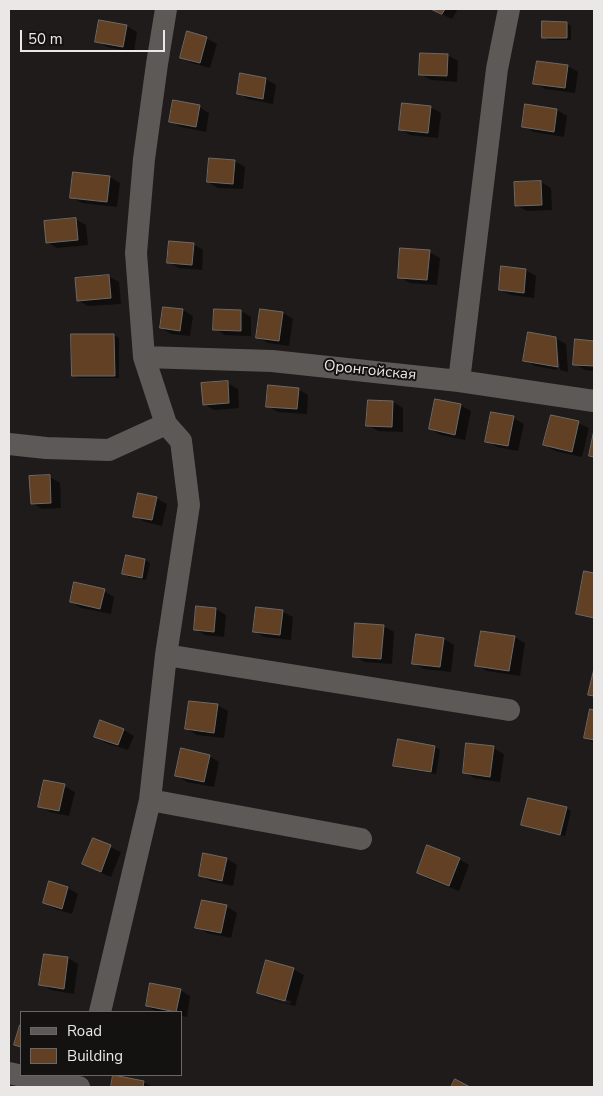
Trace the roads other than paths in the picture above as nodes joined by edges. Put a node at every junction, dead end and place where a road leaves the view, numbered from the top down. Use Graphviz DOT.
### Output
graph roads {
  1 [pos="166,9"];
  2 [pos="508,9"];
  3 [pos="144,357"];
  4 [pos="459,381"];
  5 [pos="594,401"];
  6 [pos="166,424"];
  7 [pos="9,444"];
  8 [pos="166,655"];
  9 [pos="509,710"];
  10 [pos="150,800"];
  11 [pos="361,839"];
  12 [pos="100,1011"];
  13 [pos="22,1076"];
  14 [pos="79,1087"];
  1 -- 3 [label="street"];
  2 -- 4 [label="street"];
  3 -- 4 [label="street, Оронгойская"];
  3 -- 6 [label="street"];
  4 -- 5 [label="street, Оронгойская"];
  6 -- 7 [label="street"];
  6 -- 8 [label="street"];
  8 -- 9 [label="street"];
  8 -- 10 [label="street"];
  10 -- 11 [label="street"];
  10 -- 12 [label="street"];
  13 -- 14 [label="street"];
}
